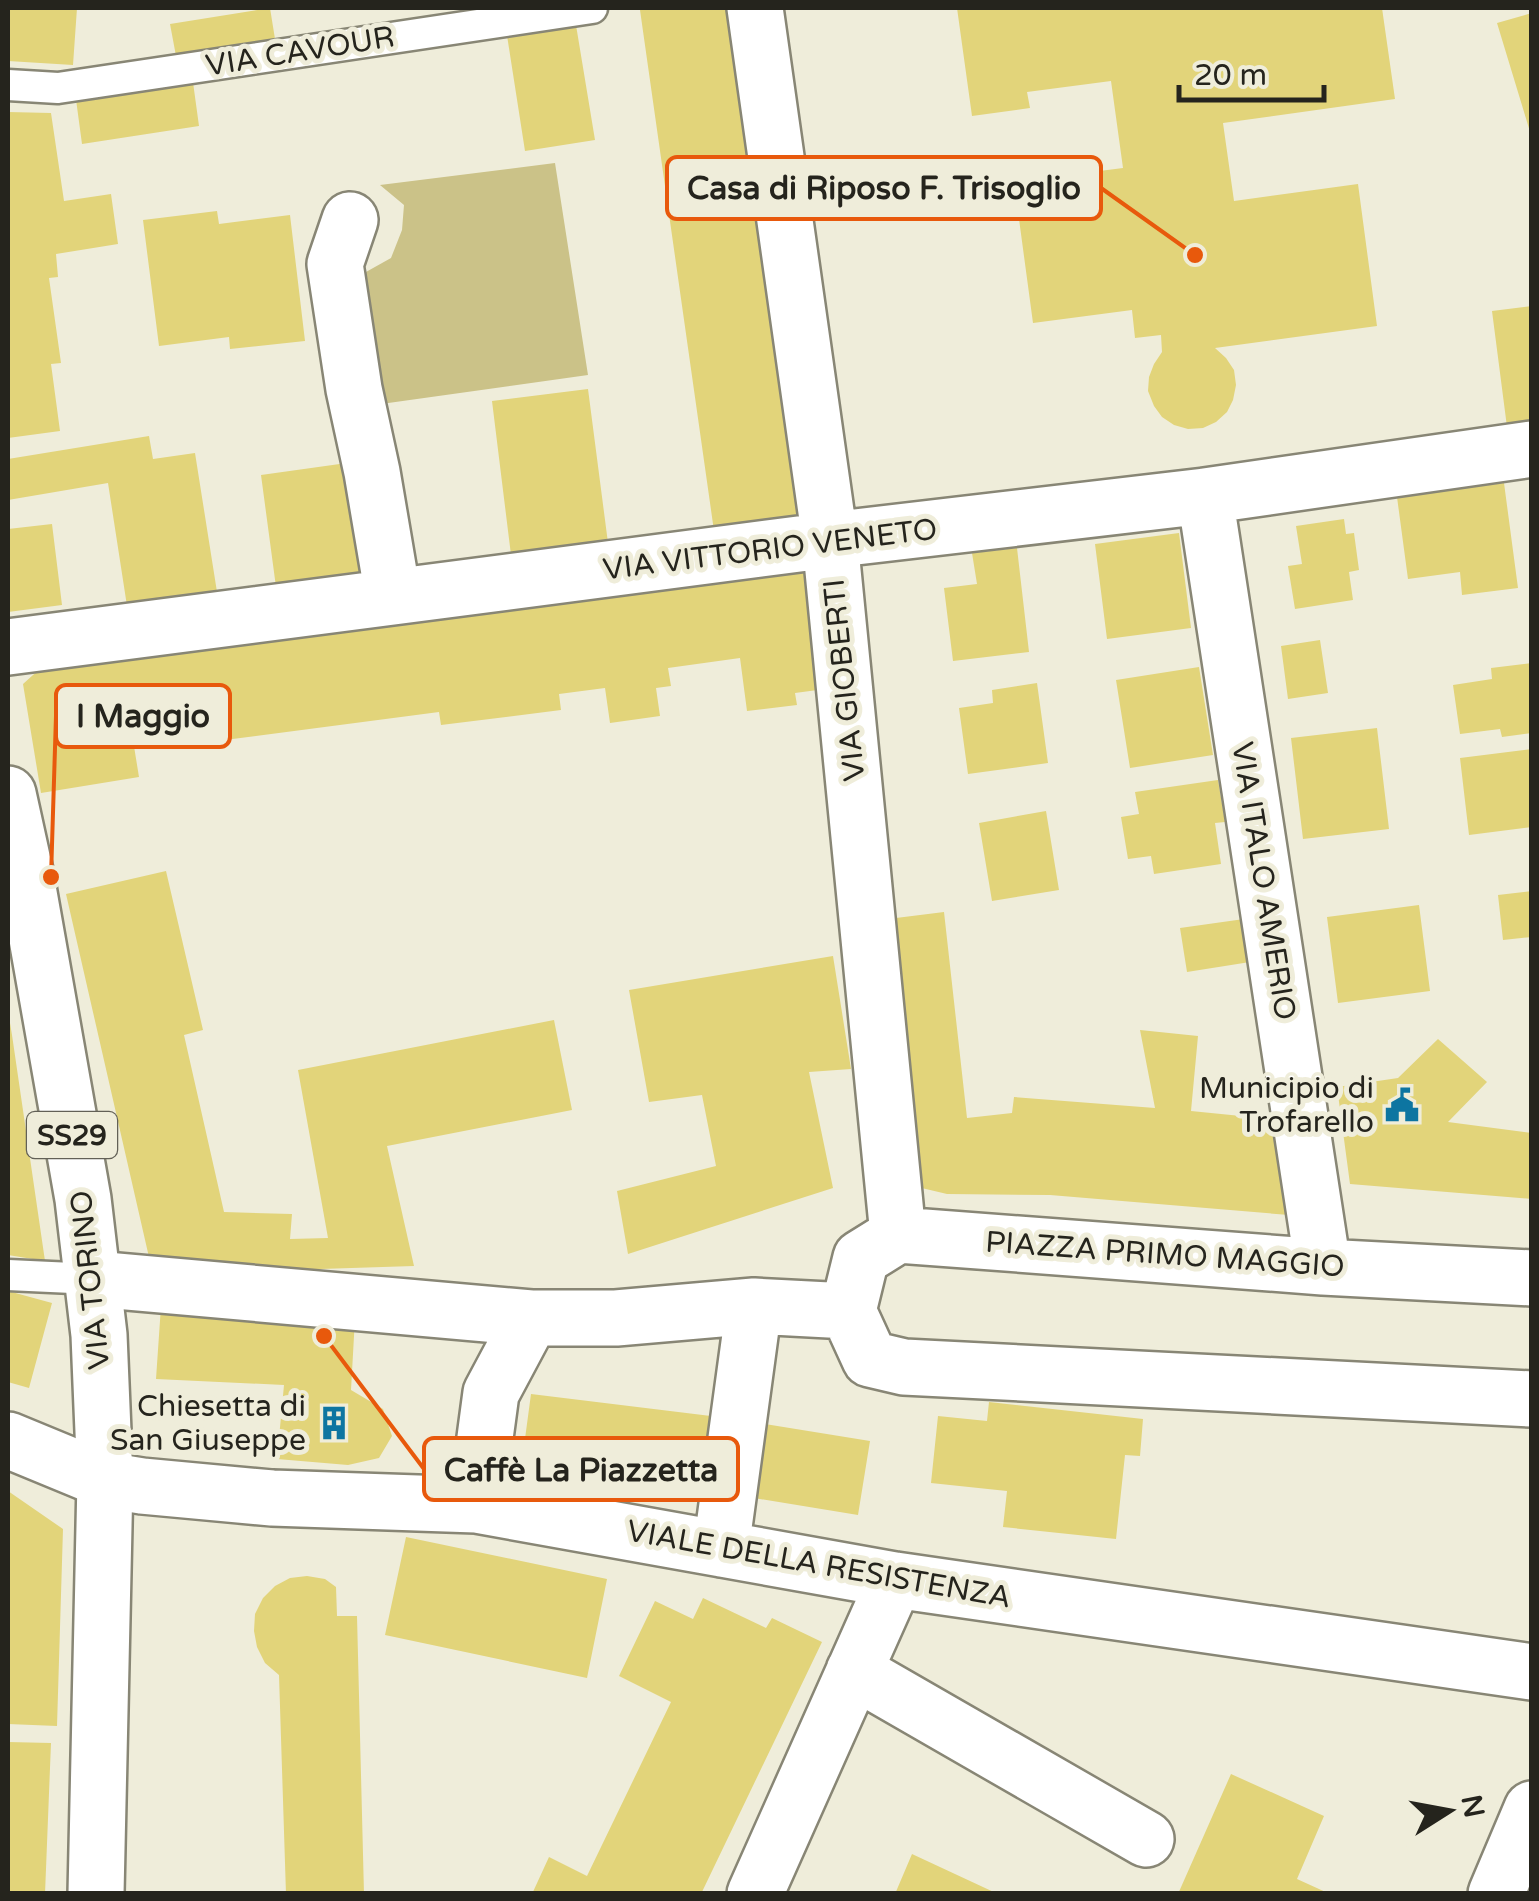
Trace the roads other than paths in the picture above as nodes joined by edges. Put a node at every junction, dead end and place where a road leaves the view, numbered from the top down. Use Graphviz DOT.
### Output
graph roads {
  1 [pos="592,8"];
  2 [pos="755,8"];
  3 [pos="8,85"];
  4 [pos="350,220"];
  5 [pos="1532,449"];
  6 [pos="1205,496"];
  7 [pos="830,540"];
  8 [pos="393,596"];
  9 [pos="8,647"];
  10 [pos="8,794"];
  11 [pos="898,1235"];
  12 [pos="1323,1267"];
  13 [pos="8,1276"];
  14 [pos="94,1278"];
  15 [pos="1532,1278"];
  16 [pos="754,1306"];
  17 [pos="848,1312"];
  18 [pos="531,1318"];
  19 [pos="1532,1399"];
  20 [pos="8,1440"];
  21 [pos="106,1480"];
  22 [pos="476,1505"];
  23 [pos="720,1549"];
  24 [pos="895,1580"];
  25 [pos="854,1672"];
  26 [pos="1532,1672"];
  27 [pos="1532,1808"];
  28 [pos="1146,1839"];
  29 [pos="96,1894"];
  30 [pos="755,1894"];
  31 [pos="1496,1894"];
  1 -- 3 [label="lane, VIA CAVOUR"];
  2 -- 7 [label="street, VIA GIOBERTI"];
  4 -- 8 [label="street"];
  5 -- 6 [label="street, VIA VITTORIO VENETO"];
  6 -- 7 [label="street, VIA VITTORIO VENETO"];
  6 -- 12 [label="street, VIA ITALO AMERIO"];
  7 -- 8 [label="street, VIA VITTORIO VENETO"];
  7 -- 11 [label="street, VIA GIOBERTI"];
  8 -- 9 [label="street, VIA VITTORIO VENETO"];
  10 -- 14 [label="street, VIA TORINO / SS29"];
  11 -- 12 [label="street, PIAZZA PRIMO MAGGIO"];
  11 -- 17 [label="street"];
  12 -- 15 [label="street, PIAZZA PRIMO MAGGIO"];
  13 -- 14 [label="lane"];
  14 -- 18 [label="street"];
  14 -- 21 [label="street, VIA TORINO / SS29"];
  16 -- 17 [label="street"];
  16 -- 18 [label="street"];
  16 -- 23 [label="street"];
  17 -- 19 [label="street"];
  18 -- 22 [label="street"];
  20 -- 21 [label="street, VIALE DELLA RESISTENZA"];
  21 -- 22 [label="street, VIALE DELLA RESISTENZA"];
  21 -- 29 [label="street, VIA TORINO / SS29"];
  22 -- 23 [label="street, VIALE DELLA RESISTENZA"];
  23 -- 24 [label="street, VIALE DELLA RESISTENZA"];
  24 -- 25 [label="street"];
  24 -- 26 [label="street, VIALE DELLA RESISTENZA"];
  25 -- 28 [label="street"];
  25 -- 30 [label="street"];
  27 -- 31 [label="street"];
}
